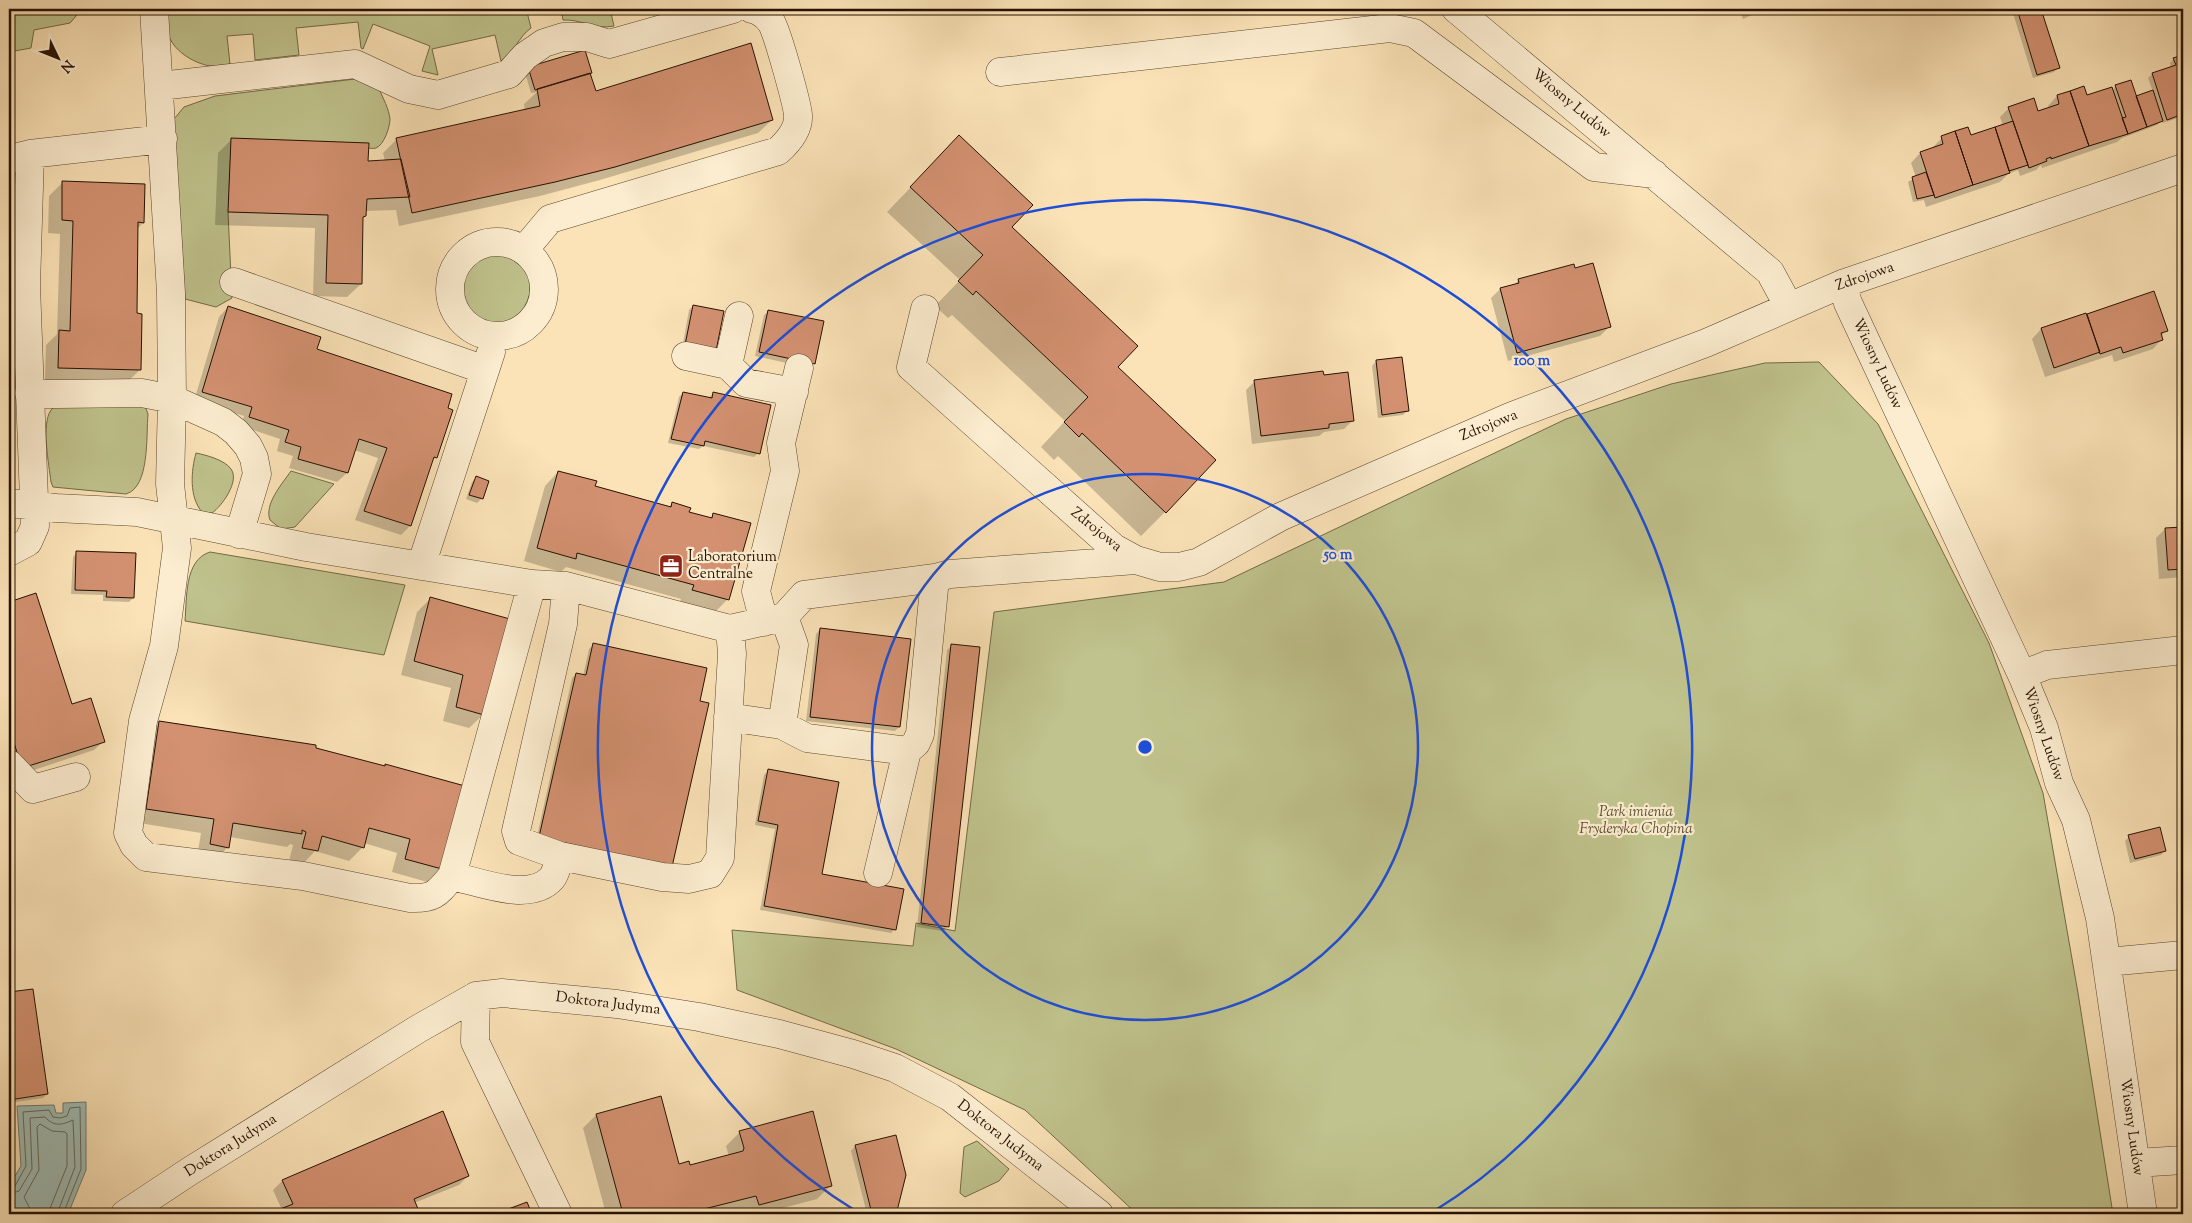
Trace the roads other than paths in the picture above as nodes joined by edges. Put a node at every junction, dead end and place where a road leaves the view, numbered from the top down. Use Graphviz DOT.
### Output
graph roads {
  1 [pos="154,9"];
  2 [pos="733,9"];
  3 [pos="752,9"];
  4 [pos="1456,9"];
  5 [pos="1000,72"];
  6 [pos="160,86"];
  7 [pos="163,139"];
  8 [pos="20,156"];
  9 [pos="2183,168"];
  10 [pos="1654,174"];
  11 [pos="524,250"];
  12 [pos="234,282"];
  13 [pos="1842,284"];
  14 [pos="1789,306"];
  15 [pos="925,309"];
  16 [pos="739,316"];
  17 [pos="496,336"];
  18 [pos="686,356"];
  19 [pos="728,365"];
  20 [pos="485,370"];
  21 [pos="29,393"];
  22 [pos="172,399"];
  23 [pos="22,505"];
  24 [pos="173,519"];
  25 [pos="239,534"];
  26 [pos="9,552"];
  27 [pos="1136,560"];
  28 [pos="421,566"];
  29 [pos="935,578"];
  30 [pos="532,584"];
  31 [pos="566,586"];
  32 [pos="774,620"];
  33 [pos="730,629"];
  34 [pos="2183,650"];
  35 [pos="2022,675"];
  36 [pos="728,717"];
  37 [pos="782,725"];
  38 [pos="907,751"];
  39 [pos="9,764"];
  40 [pos="76,776"];
  41 [pos="560,856"];
  42 [pos="878,873"];
  43 [pos="452,876"];
  44 [pos="2183,955"];
  45 [pos="2107,962"];
  46 [pos="476,996"];
  47 [pos="2183,1160"];
  48 [pos="2136,1163"];
  49 [pos="126,1214"];
  50 [pos="558,1214"];
  51 [pos="1099,1214"];
  52 [pos="2143,1214"];
  1 -- 6 [label="street"];
  2 -- 6 [label="street"];
  3 -- 11 [label="street"];
  4 -- 10 [label="street, Wiosny Ludów"];
  5 -- 10 [label="street"];
  6 -- 7 [label="street"];
  7 -- 8 [label="street"];
  7 -- 22 [label="street"];
  8 -- 21 [label="street"];
  9 -- 13 [label="street, Zdrojowa"];
  10 -- 14 [label="street, Wiosny Ludów"];
  11 -- 17 [label="street"];
  11 -- 17 [label="street"];
  12 -- 20 [label="street"];
  13 -- 14 [label="street, Zdrojowa"];
  13 -- 35 [label="street, Wiosny Ludów"];
  14 -- 27 [label="street, Zdrojowa"];
  15 -- 27 [label="street, Zdrojowa"];
  16 -- 19 [label="street"];
  17 -- 20 [label="street"];
  18 -- 19 [label="street"];
  19 -- 32 [label="street"];
  20 -- 28 [label="street"];
  21 -- 22 [label="street"];
  21 -- 23 [label="street"];
  22 -- 24 [label="street"];
  22 -- 25 [label="street"];
  23 -- 24 [label="street"];
  23 -- 26 [label="street"];
  24 -- 25 [label="street"];
  24 -- 43 [label="street"];
  25 -- 28 [label="street"];
  27 -- 29 [label="street"];
  28 -- 30 [label="street"];
  29 -- 32 [label="street"];
  29 -- 38 [label="street"];
  30 -- 31 [label="street"];
  30 -- 43 [label="street"];
  31 -- 33 [label="street"];
  31 -- 41 [label="street"];
  32 -- 33 [label="street"];
  32 -- 37 [label="street"];
  33 -- 36 [label="street"];
  34 -- 35 [label="street"];
  35 -- 45 [label="street, Wiosny Ludów"];
  36 -- 37 [label="street"];
  36 -- 41 [label="street"];
  37 -- 38 [label="street"];
  38 -- 42 [label="street"];
  39 -- 40 [label="street"];
  41 -- 43 [label="street"];
  44 -- 45 [label="street"];
  45 -- 48 [label="street, Wiosny Ludów"];
  46 -- 49 [label="street, Doktora Judyma"];
  46 -- 50 [label="street"];
  46 -- 51 [label="street, Doktora Judyma"];
  47 -- 48 [label="street"];
  48 -- 52 [label="street, Wiosny Ludów"];
}
